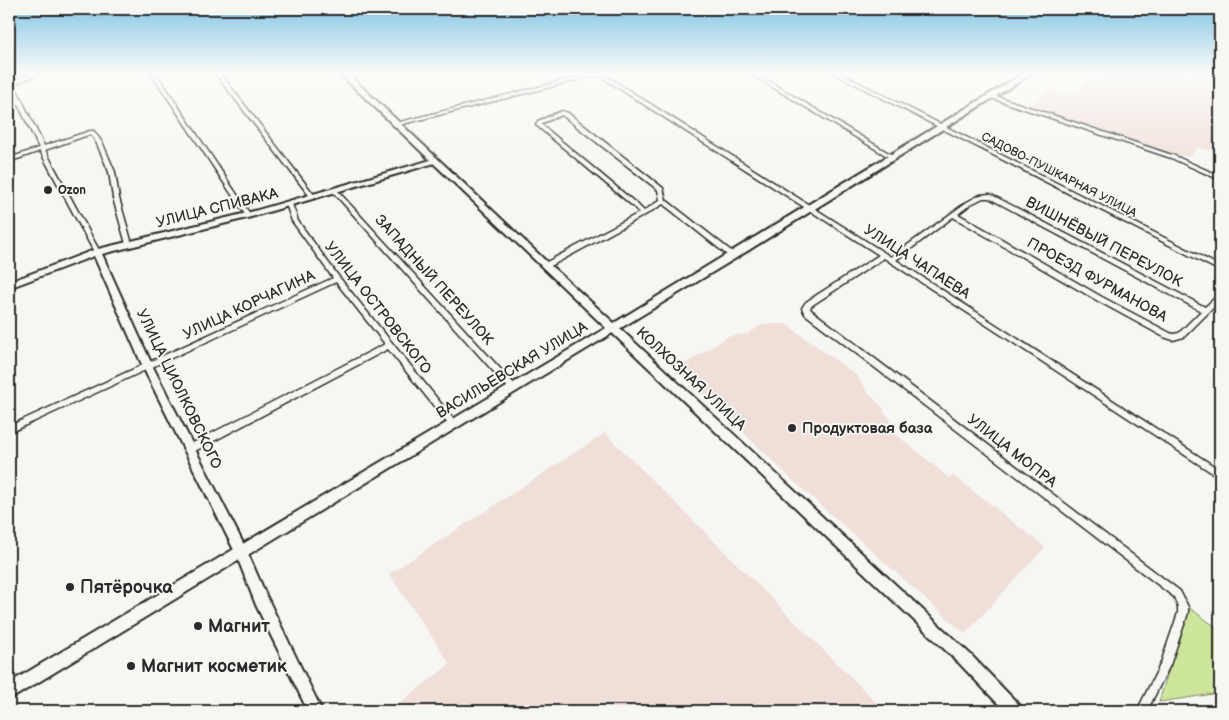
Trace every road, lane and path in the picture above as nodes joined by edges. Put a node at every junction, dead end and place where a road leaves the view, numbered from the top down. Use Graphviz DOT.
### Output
graph roads {
  1 [pos="21,107"];
  2 [pos="175,107"];
  3 [pos="242,107"];
  4 [pos="377,107"];
  5 [pos="466,107"];
  6 [pos="651,107"];
  7 [pos="806,107"];
  8 [pos="899,107"];
  9 [pos="977,107"];
  10 [pos="1022,107"];
  11 [pos="395,124"];
  12 [pos="942,128"];
  13 [pos="42,150"];
  14 [pos="894,158"];
  15 [pos="9,160"];
  16 [pos="434,162"];
  17 [pos="1220,178"];
  18 [pos="335,191"];
  19 [pos="313,197"];
  20 [pos="663,200"];
  21 [pos="289,204"];
  22 [pos="811,208"];
  23 [pos="643,214"];
  24 [pos="248,215"];
  25 [pos="954,215"];
  26 [pos="129,244"];
  27 [pos="97,252"];
  28 [pos="733,256"];
  29 [pos="887,258"];
  30 [pos="545,266"];
  31 [pos="1220,269"];
  32 [pos="337,279"];
  33 [pos="9,286"];
  34 [pos="1220,297"];
  35 [pos="1205,310"];
  36 [pos="613,328"];
  37 [pos="389,345"];
  38 [pos="148,367"];
  39 [pos="513,388"];
  40 [pos="453,424"];
  41 [pos="9,430"];
  42 [pos="190,449"];
  43 [pos="1220,474"];
  44 [pos="241,551"];
  45 [pos="9,692"];
  46 [pos="316,711"];
  47 [pos="1016,711"];
  48 [pos="1142,711"];
  1 -- 13 [label="street, УЛИЦА ЦИОЛКОВСКОГО"];
  2 -- 24 [label="street"];
  3 -- 19 [label="street"];
  4 -- 11 [label="main road, КОЛХОЗНАЯ УЛИЦА"];
  5 -- 11 [label="street"];
  6 -- 22 [label="street, УЛИЦА ЧАПАЕВА"];
  7 -- 14 [label="street"];
  8 -- 12 [label="street, САДОВО-ПУШКАРНАЯ УЛИЦА"];
  9 -- 12 [label="main road, ВАСИЛЬЕВСКАЯ УЛИЦА"];
  10 -- 17 [label="street"];
  11 -- 16 [label="main road, КОЛХОЗНАЯ УЛИЦА"];
  12 -- 14 [label="main road, ВАСИЛЬЕВСКАЯ УЛИЦА"];
  12 -- 31 [label="street, САДОВО-ПУШКАРНАЯ УЛИЦА"];
  13 -- 15 [label="street"];
  13 -- 26 [label="street"];
  13 -- 27 [label="street, УЛИЦА ЦИОЛКОВСКОГО"];
  14 -- 22 [label="main road, ВАСИЛЬЕВСКАЯ УЛИЦА"];
  16 -- 18 [label="street, УЛИЦА СПИВАКА"];
  16 -- 30 [label="main road, КОЛХОЗНАЯ УЛИЦА"];
  18 -- 19 [label="street, УЛИЦА СПИВАКА"];
  18 -- 39 [label="street, ЗАПАДНЫЙ ПЕРЕУЛОК"];
  19 -- 21 [label="street, УЛИЦА СПИВАКА"];
  20 -- 23 [label="street"];
  20 -- 23 [label="street"];
  20 -- 28 [label="street"];
  21 -- 24 [label="street, УЛИЦА СПИВАКА"];
  21 -- 32 [label="street, УЛИЦА ОСТРОВСКОГО"];
  22 -- 28 [label="main road, ВАСИЛЬЕВСКАЯ УЛИЦА"];
  22 -- 29 [label="street, УЛИЦА ЧАПАЕВА"];
  23 -- 30 [label="street"];
  24 -- 26 [label="street, УЛИЦА СПИВАКА"];
  25 -- 29 [label="street"];
  25 -- 35 [label="street, ВИШНЁВЫЙ ПЕРЕУЛОК"];
  25 -- 35 [label="street, ПРОЕЗД ФУРМАНОВА"];
  26 -- 27 [label="street, УЛИЦА СПИВАКА"];
  27 -- 33 [label="street, УЛИЦА СПИВАКА"];
  27 -- 38 [label="street, УЛИЦА ЦИОЛКОВСКОГО"];
  28 -- 36 [label="main road, ВАСИЛЬЕВСКАЯ УЛИЦА"];
  29 -- 43 [label="street, УЛИЦА ЧАПАЕВА"];
  29 -- 48 [label="street, УЛИЦА МОПРА"];
  30 -- 36 [label="main road, КОЛХОЗНАЯ УЛИЦА"];
  32 -- 37 [label="street, УЛИЦА ОСТРОВСКОГО"];
  32 -- 38 [label="street, УЛИЦА КОРЧАГИНА"];
  34 -- 35 [label="street, ПРОЕЗД ФУРМАНОВА"];
  36 -- 39 [label="main road, ВАСИЛЬЕВСКАЯ УЛИЦА"];
  36 -- 47 [label="street, КОЛХОЗНАЯ УЛИЦА"];
  37 -- 40 [label="street, УЛИЦА ОСТРОВСКОГО"];
  37 -- 42 [label="street"];
  38 -- 41 [label="street, УЛИЦА КОРЧАГИНА"];
  38 -- 42 [label="street, УЛИЦА ЦИОЛКОВСКОГО"];
  39 -- 40 [label="main road, ВАСИЛЬЕВСКАЯ УЛИЦА"];
  40 -- 44 [label="main road, ВАСИЛЬЕВСКАЯ УЛИЦА"];
  42 -- 44 [label="street, УЛИЦА ЦИОЛКОВСКОГО"];
  44 -- 45 [label="main road, ВАСИЛЬЕВСКАЯ УЛИЦА"];
  44 -- 46 [label="street, УЛИЦА ЦИОЛКОВСКОГО"];
}
